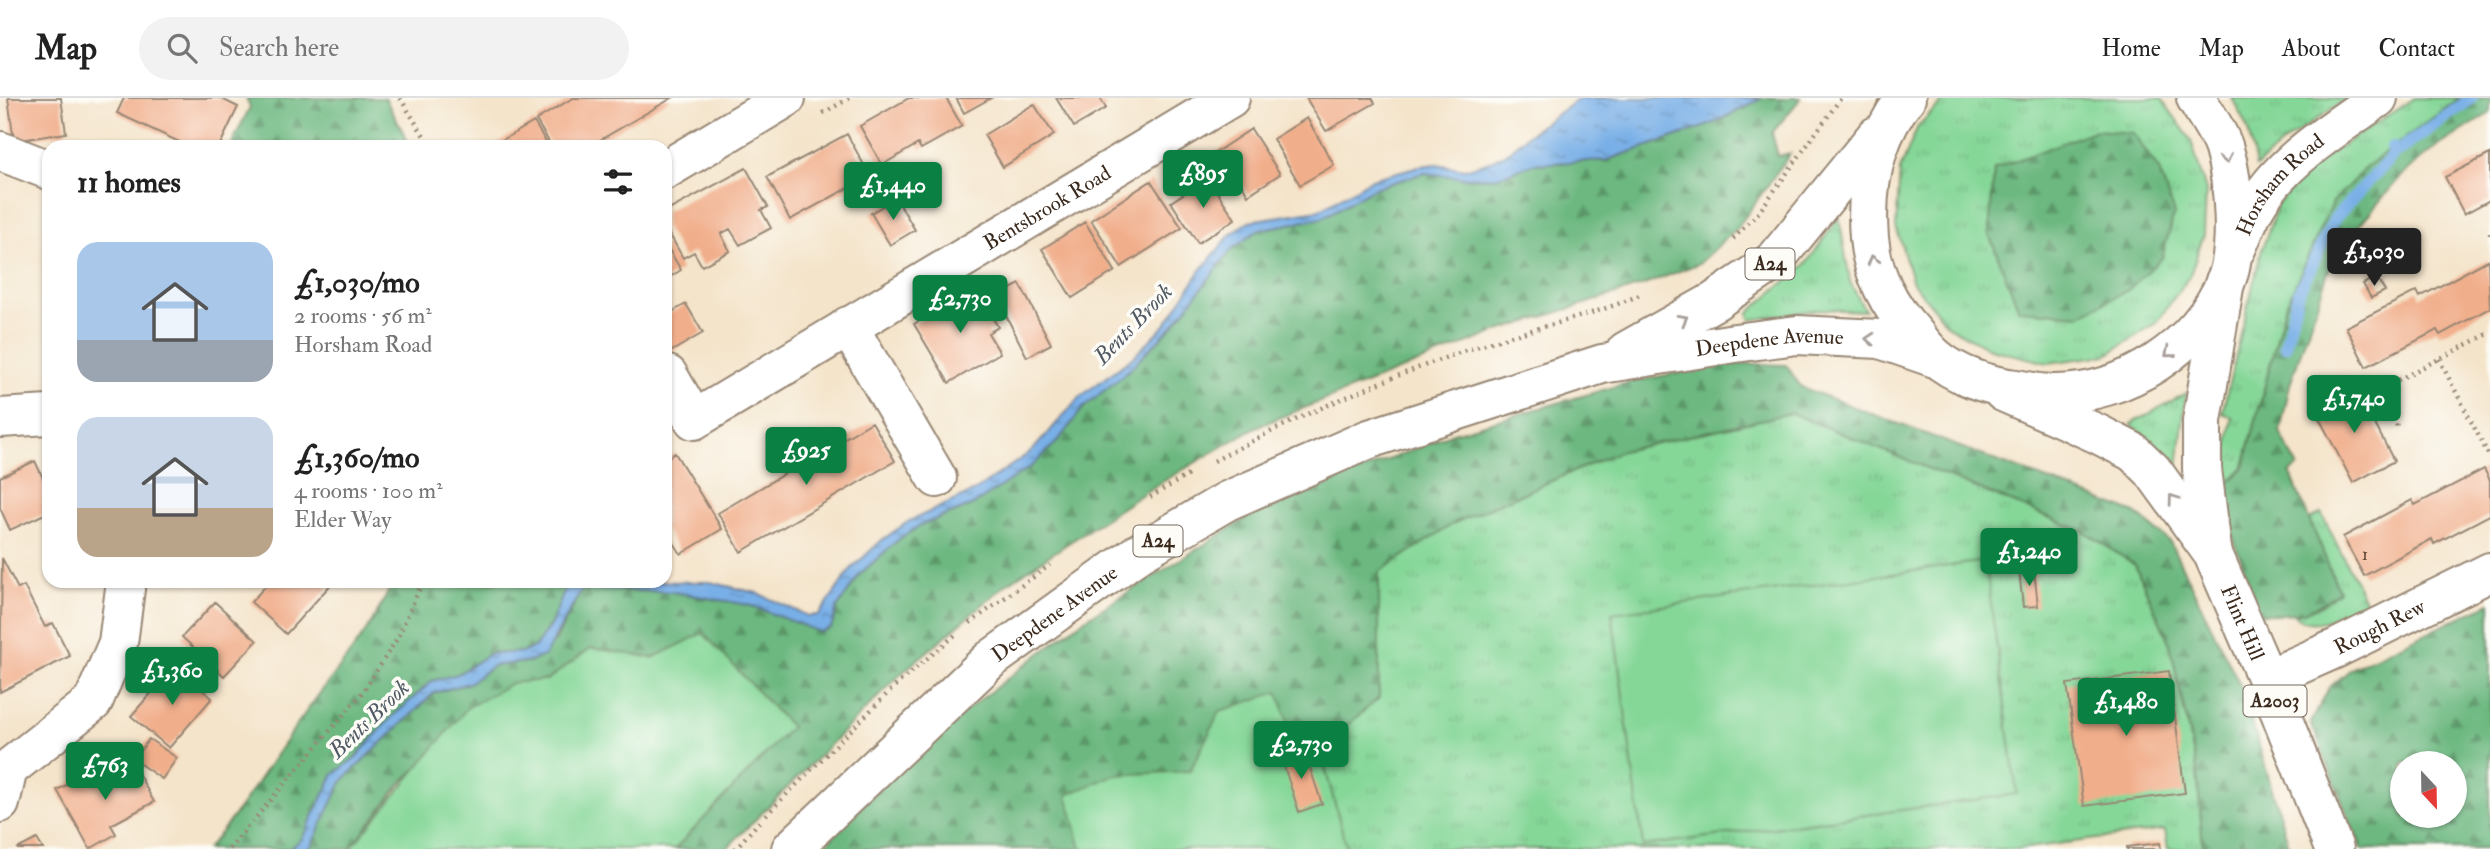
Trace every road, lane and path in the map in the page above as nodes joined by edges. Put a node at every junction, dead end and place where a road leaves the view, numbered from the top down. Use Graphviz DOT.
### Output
graph roads {
  1 [pos="400,98"];
  2 [pos="786,98"];
  3 [pos="1230,98"];
  4 [pos="2196,98"];
  5 [pos="2378,98"];
  6 [pos="1902,103"];
  7 [pos="427,140"];
  8 [pos="0,151"];
  9 [pos="672,166"];
  10 [pos="42,167"];
  11 [pos="2228,271"];
  12 [pos="848,326"];
  13 [pos="2490,333"];
  14 [pos="1936,358"];
  15 [pos="2439,359"];
  16 [pos="1602,363"];
  17 [pos="672,382"];
  18 [pos="1988,385"];
  19 [pos="42,415"];
  20 [pos="0,418"];
  21 [pos="2397,426"];
  22 [pos="2490,458"];
  23 [pos="937,478"];
  24 [pos="2213,554"];
  25 [pos="2490,572"];
  26 [pos="125,588"];
  27 [pos="420,588"];
  28 [pos="2267,679"];
  29 [pos="0,803"];
  30 [pos="229,849"];
  31 [pos="791,849"];
  32 [pos="2334,849"];
  1 -- 7 [label="path"];
  2 -- 9 [label="main road"];
  3 -- 12 [label="main road, Bentsbrook Road"];
  4 -- 11 [label="main road, one-way"];
  5 -- 11 [label="main road, Horsham Road"];
  14 -- 6 [label="main road, one-way"];
  16 -- 6 [label="main road, Deepdene Avenue / A24, one-way"];
  8 -- 10 [label="main road"];
  11 -- 18 [label="main road, one-way"];
  11 -- 24 [label="main road, Flint Hill / A2003"];
  12 -- 17 [label="main road, Bentsbrook Road"];
  12 -- 23 [label="main road"];
  13 -- 15 [label="path"];
  14 -- 16 [label="main road, Deepdene Avenue / A24, one-way"];
  14 -- 18 [label="main road, Flint Hill"];
  15 -- 21 [label="path"];
  15 -- 22 [label="path"];
  16 -- 31 [label="main road, Deepdene Avenue / A24"];
  24 -- 18 [label="main road, Flint Hill / A2003, one-way"];
  19 -- 20 [label="main road"];
  24 -- 28 [label="main road, Flint Hill / A2003"];
  25 -- 28 [label="main road, Rough Rew"];
  26 -- 29 [label="main road"];
  27 -- 30 [label="path"];
  28 -- 32 [label="main road, Flint Hill / A2003"];
}
